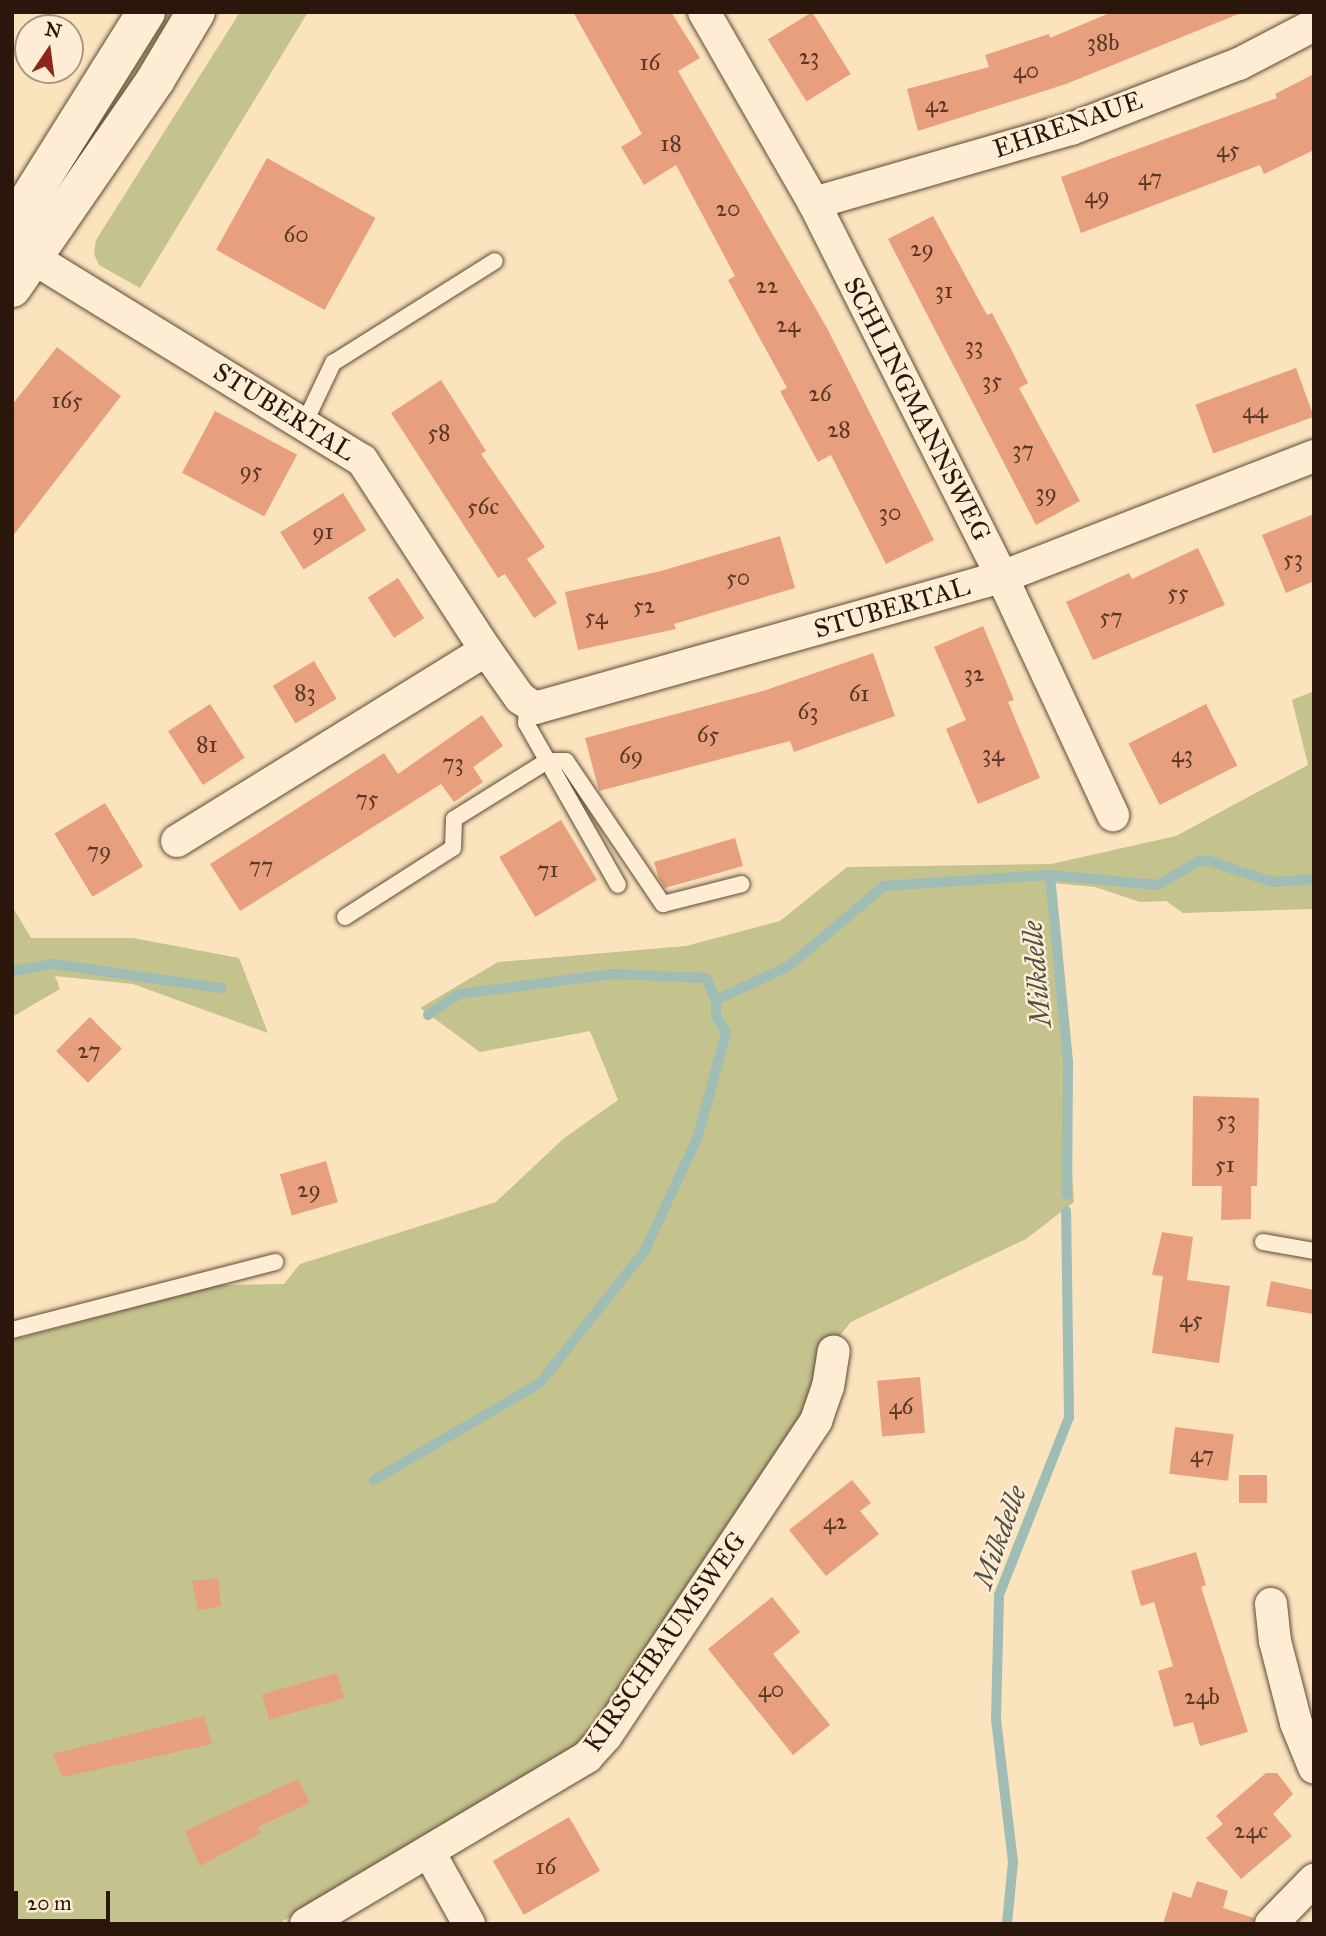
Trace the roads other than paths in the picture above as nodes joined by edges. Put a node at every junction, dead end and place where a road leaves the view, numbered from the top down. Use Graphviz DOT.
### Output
graph roads {
  1 [pos="146,12"];
  2 [pos="196,12"];
  3 [pos="704,12"];
  4 [pos="1314,25"];
  5 [pos="814,203"];
  6 [pos="12,226"];
  7 [pos="495,261"];
  8 [pos="19,264"];
  9 [pos="304,424"];
  10 [pos="1314,456"];
  11 [pos="1002,577"];
  12 [pos="486,650"];
  13 [pos="528,703"];
  14 [pos="547,761"];
  15 [pos="1113,815"];
  16 [pos="177,841"];
  17 [pos="742,884"];
  18 [pos="618,885"];
  19 [pos="345,917"];
  20 [pos="1263,1242"];
  21 [pos="1314,1251"];
  22 [pos="275,1262"];
  23 [pos="12,1330"];
  24 [pos="834,1351"];
  25 [pos="1271,1604"];
  26 [pos="1314,1767"];
  27 [pos="429,1852"];
  28 [pos="1314,1880"];
  29 [pos="306,1924"];
  30 [pos="469,1924"];
  31 [pos="1271,1924"];
  1 -- 6 [label="main road"];
  2 -- 8 [label="main road"];
  3 -- 5 [label="street, SCHLINGMANNSWEG"];
  4 -- 5 [label="street, EHRENAUE"];
  5 -- 11 [label="street, SCHLINGMANNSWEG"];
  7 -- 9 [label="lane"];
  8 -- 9 [label="street, STUBERTAL"];
  9 -- 12 [label="street, STUBERTAL"];
  10 -- 11 [label="street, STUBERTAL"];
  11 -- 13 [label="street, STUBERTAL"];
  11 -- 15 [label="street, SCHLINGMANNSWEG"];
  12 -- 13 [label="street, STUBERTAL"];
  12 -- 16 [label="street"];
  13 -- 14 [label="lane"];
  14 -- 17 [label="lane"];
  14 -- 18 [label="lane"];
  14 -- 19 [label="lane"];
  20 -- 21 [label="lane"];
  22 -- 23 [label="lane"];
  24 -- 27 [label="street, KIRSCHBAUMSWEG"];
  25 -- 26 [label="street"];
  27 -- 29 [label="street, KIRSCHBAUMSWEG"];
  27 -- 30 [label="street"];
  28 -- 31 [label="street"];
}
